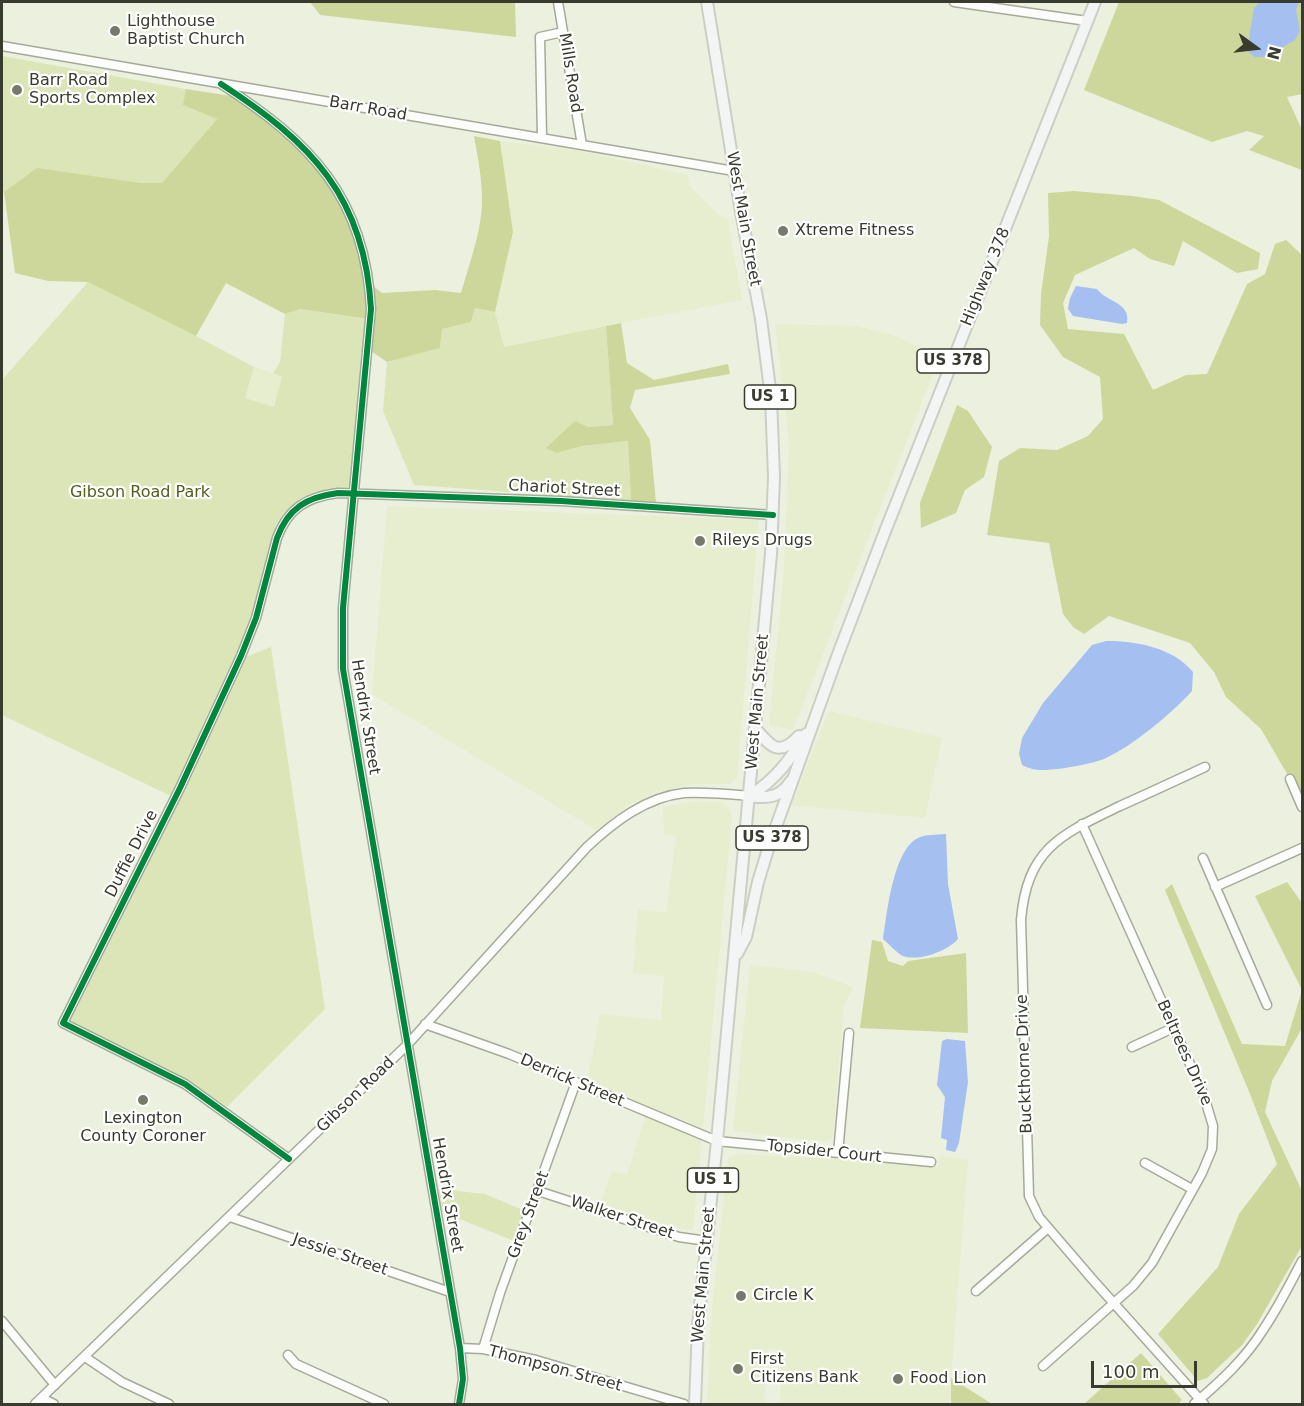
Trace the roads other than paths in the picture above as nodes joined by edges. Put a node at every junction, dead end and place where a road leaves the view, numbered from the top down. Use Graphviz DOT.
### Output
graph roads {
  1 [pos="558,2"];
  2 [pos="707,2"];
  3 [pos="954,2"];
  4 [pos="1095,2"];
  5 [pos="1087,21"];
  6 [pos="563,32"];
  7 [pos="2,46"];
  8 [pos="221,84"];
  9 [pos="542,137"];
  10 [pos="582,145"];
  11 [pos="734,171"];
  12 [pos="354,494"];
  13 [pos="773,515"];
  14 [pos="814,721"];
  15 [pos="756,729"];
  16 [pos="1205,767"];
  17 [pos="797,771"];
  18 [pos="1290,779"];
  19 [pos="750,796"];
  20 [pos="1302,807"];
  21 [pos="1082,824"];
  22 [pos="1302,848"];
  23 [pos="1203,858"];
  24 [pos="1215,887"];
  25 [pos="735,957"];
  26 [pos="1267,1005"];
  27 [pos="425,1024"];
  28 [pos="1173,1028"];
  29 [pos="849,1033"];
  30 [pos="407,1046"];
  31 [pos="1132,1047"];
  32 [pos="576,1082"];
  33 [pos="717,1141"];
  34 [pos="838,1153"];
  35 [pos="290,1159"];
  36 [pos="931,1162"];
  37 [pos="1145,1163"];
  38 [pos="1192,1189"];
  39 [pos="538,1191"];
  40 [pos="230,1217"];
  41 [pos="1048,1228"];
  42 [pos="707,1241"];
  43 [pos="1302,1262"];
  44 [pos="976,1291"];
  45 [pos="450,1292"];
  46 [pos="1114,1304"];
  47 [pos="2,1321"];
  48 [pos="460,1348"];
  49 [pos="483,1349"];
  50 [pos="288,1355"];
  51 [pos="85,1358"];
  52 [pos="1043,1366"];
  53 [pos="55,1385"];
  54 [pos="38,1401"];
  55 [pos="1199,1403"];
  56 [pos="54,1404"];
  57 [pos="169,1404"];
  58 [pos="384,1404"];
  59 [pos="459,1404"];
  60 [pos="684,1404"];
  61 [pos="695,1404"];
  1 -- 6 [label="street, Mills Road"];
  2 -- 11 [label="main road, West Main Street / US 1"];
  3 -- 5 [label="street"];
  4 -- 5 [label="main road, Highway 378 / US 378"];
  5 -- 14 [label="main road, Highway 378 / US 378"];
  6 -- 9 [label="street"];
  6 -- 10 [label="street, Mills Road"];
  7 -- 8 [label="street, Barr Road"];
  8 -- 9 [label="street, Barr Road"];
  8 -- 12 [label="street, Hendrix Street"];
  9 -- 10 [label="street, Barr Road"];
  10 -- 11 [label="street, Barr Road"];
  11 -- 13 [label="main road, West Main Street / US 1"];
  12 -- 13 [label="street, Chariot Street"];
  12 -- 30 [label="street, Hendrix Street"];
  12 -- 35 [label="street, Duffie Drive"];
  13 -- 15 [label="main road, West Main Street / US 1"];
  14 -- 15 [label="main road"];
  14 -- 17 [label="main road, US 378"];
  14 -- 19 [label="main road, US 378"];
  15 -- 19 [label="main road, West Main Street / US 1"];
  16 -- 21 [label="street, Buckthorne Drive"];
  17 -- 19 [label="main road"];
  17 -- 25 [label="main road, US 378"];
  18 -- 20 [label="street"];
  19 -- 25 [label="main road, West Main Street / US 1"];
  19 -- 27 [label="street, Gibson Road"];
  21 -- 28 [label="street, Beltrees Drive"];
  21 -- 41 [label="street, Buckthorne Drive"];
  22 -- 24 [label="street"];
  23 -- 24 [label="street"];
  24 -- 26 [label="street"];
  25 -- 33 [label="main road, West Main Street / US 1"];
  27 -- 30 [label="street, Gibson Road"];
  27 -- 32 [label="street, Derrick Street"];
  28 -- 31 [label="street"];
  28 -- 38 [label="street, Beltrees Drive"];
  29 -- 34 [label="street"];
  30 -- 35 [label="street, Gibson Road"];
  30 -- 45 [label="street, Hendrix Street"];
  32 -- 33 [label="street, Derrick Street"];
  32 -- 39 [label="street, Grey Street"];
  33 -- 34 [label="street, Topsider Court"];
  33 -- 42 [label="main road, West Main Street / US 1"];
  34 -- 36 [label="street, Topsider Court"];
  35 -- 40 [label="street, Gibson Road"];
  37 -- 38 [label="street"];
  38 -- 46 [label="street, Beltrees Drive"];
  39 -- 42 [label="street, Walker Street"];
  39 -- 49 [label="street, Grey Street"];
  40 -- 45 [label="street, Jessie Street"];
  40 -- 51 [label="street, Gibson Road"];
  41 -- 44 [label="street"];
  41 -- 46 [label="street, Buckthorne Drive"];
  42 -- 61 [label="main road, West Main Street / US 1"];
  43 -- 55 [label="street"];
  45 -- 48 [label="street, Hendrix Street"];
  46 -- 52 [label="street, Beltrees Drive"];
  46 -- 55 [label="street, Buckthorne Drive"];
  47 -- 53 [label="street"];
  48 -- 49 [label="street, Thompson Street"];
  48 -- 59 [label="street, Hendrix Street"];
  49 -- 60 [label="street, Thompson Street"];
  50 -- 58 [label="street"];
  51 -- 53 [label="street, Gibson Road"];
  51 -- 57 [label="street"];
  53 -- 54 [label="street, Gibson Road"];
  54 -- 56 [label="street"];
}
